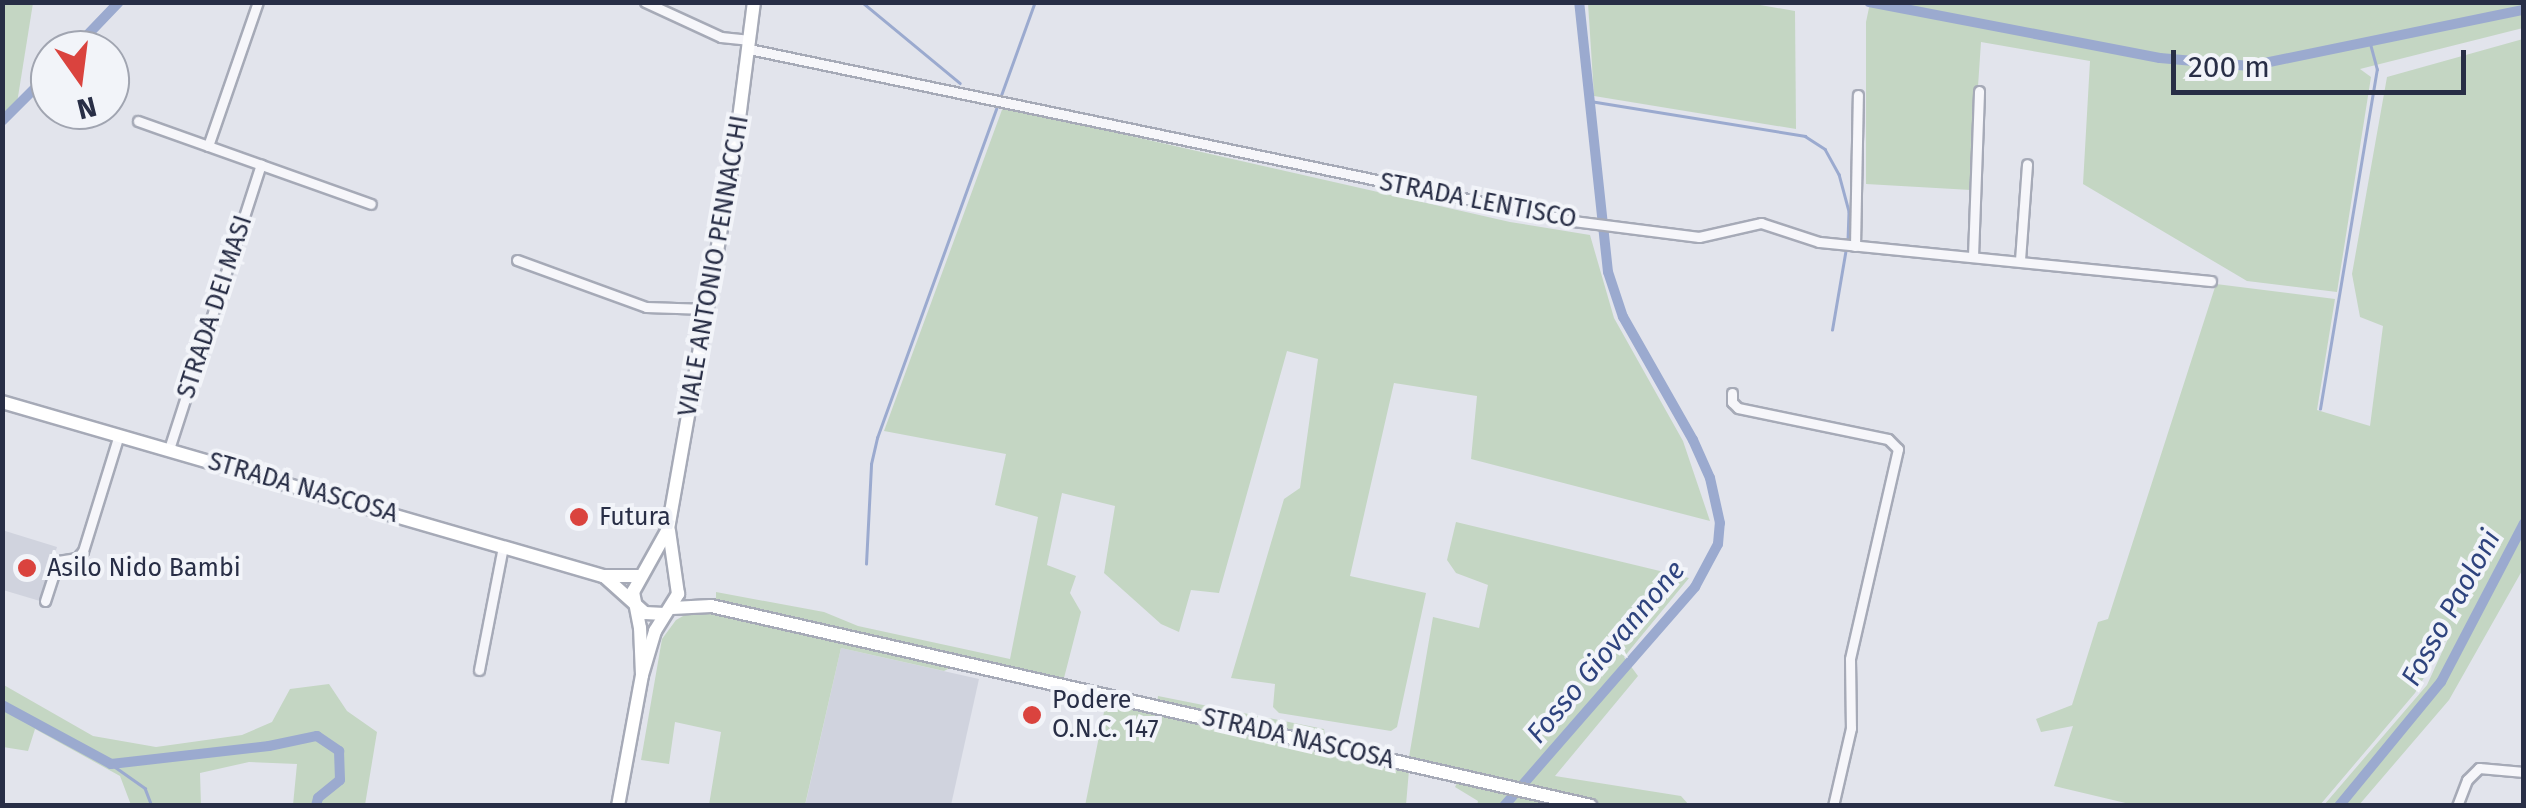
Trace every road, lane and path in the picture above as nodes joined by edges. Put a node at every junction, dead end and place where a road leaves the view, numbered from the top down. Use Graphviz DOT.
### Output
graph roads {
  1 [pos="258,2"];
  2 [pos="645,2"];
  3 [pos="754,2"];
  4 [pos="750,44"];
  5 [pos="1979,91"];
  6 [pos="1858,95"];
  7 [pos="138,121"];
  8 [pos="208,146"];
  9 [pos="2028,164"];
  10 [pos="261,165"];
  11 [pos="371,204"];
  12 [pos="1856,246"];
  13 [pos="1973,256"];
  14 [pos="517,260"];
  15 [pos="2020,260"];
  16 [pos="2211,281"];
  17 [pos="708,309"];
  18 [pos="1732,392"];
  19 [pos="2,402"];
  20 [pos="119,435"];
  21 [pos="169,449"];
  22 [pos="668,529"];
  23 [pos="503,546"];
  24 [pos="644,574"];
  25 [pos="603,576"];
  26 [pos="675,582"];
  27 [pos="45,601"];
  28 [pos="635,604"];
  29 [pos="712,606"];
  30 [pos="668,611"];
  31 [pos="480,670"];
  32 [pos="642,674"];
  33 [pos="2524,772"];
  34 [pos="618,806"];
  35 [pos="1591,806"];
  36 [pos="1833,806"];
  37 [pos="2456,806"];
  1 -- 8 [label="street"];
  2 -- 4 [label="street, STRADA LENTISCO"];
  3 -- 4 [label="street, VIALE ANTONIO PENNACCHI"];
  4 -- 12 [label="street, STRADA LENTISCO"];
  4 -- 17 [label="street, VIALE ANTONIO PENNACCHI"];
  5 -- 13 [label="street"];
  6 -- 12 [label="street"];
  7 -- 8 [label="street"];
  8 -- 10 [label="street"];
  9 -- 15 [label="street"];
  10 -- 11 [label="street"];
  10 -- 21 [label="street, STRADA DEI MASI"];
  12 -- 13 [label="street, STRADA LENTISCO"];
  13 -- 15 [label="street, STRADA LENTISCO"];
  14 -- 17 [label="street"];
  15 -- 16 [label="street, STRADA LENTISCO"];
  17 -- 22 [label="street, VIALE ANTONIO PENNACCHI"];
  18 -- 36 [label="street"];
  19 -- 20 [label="street, STRADA NASCOSA"];
  20 -- 21 [label="street, STRADA NASCOSA"];
  20 -- 27 [label="street"];
  21 -- 23 [label="street, STRADA NASCOSA"];
  22 -- 24 [label="street, VIALE ANTONIO PENNACCHI"];
  22 -- 26 [label="street, VIALE ANTONIO PENNACCHI"];
  23 -- 25 [label="street, STRADA NASCOSA"];
  23 -- 31 [label="street"];
  24 -- 25 [label="street, STRADA NASCOSA"];
  24 -- 26 [label="street"];
  24 -- 28 [label="street"];
  25 -- 28 [label="street, STRADA NASCOSA"];
  26 -- 29 [label="street, STRADA NASCOSA"];
  26 -- 30 [label="street"];
  28 -- 30 [label="street"];
  28 -- 32 [label="street"];
  29 -- 30 [label="street, STRADA NASCOSA"];
  29 -- 35 [label="street, STRADA NASCOSA"];
  30 -- 32 [label="street"];
  32 -- 34 [label="street"];
  33 -- 37 [label="street"];
}
